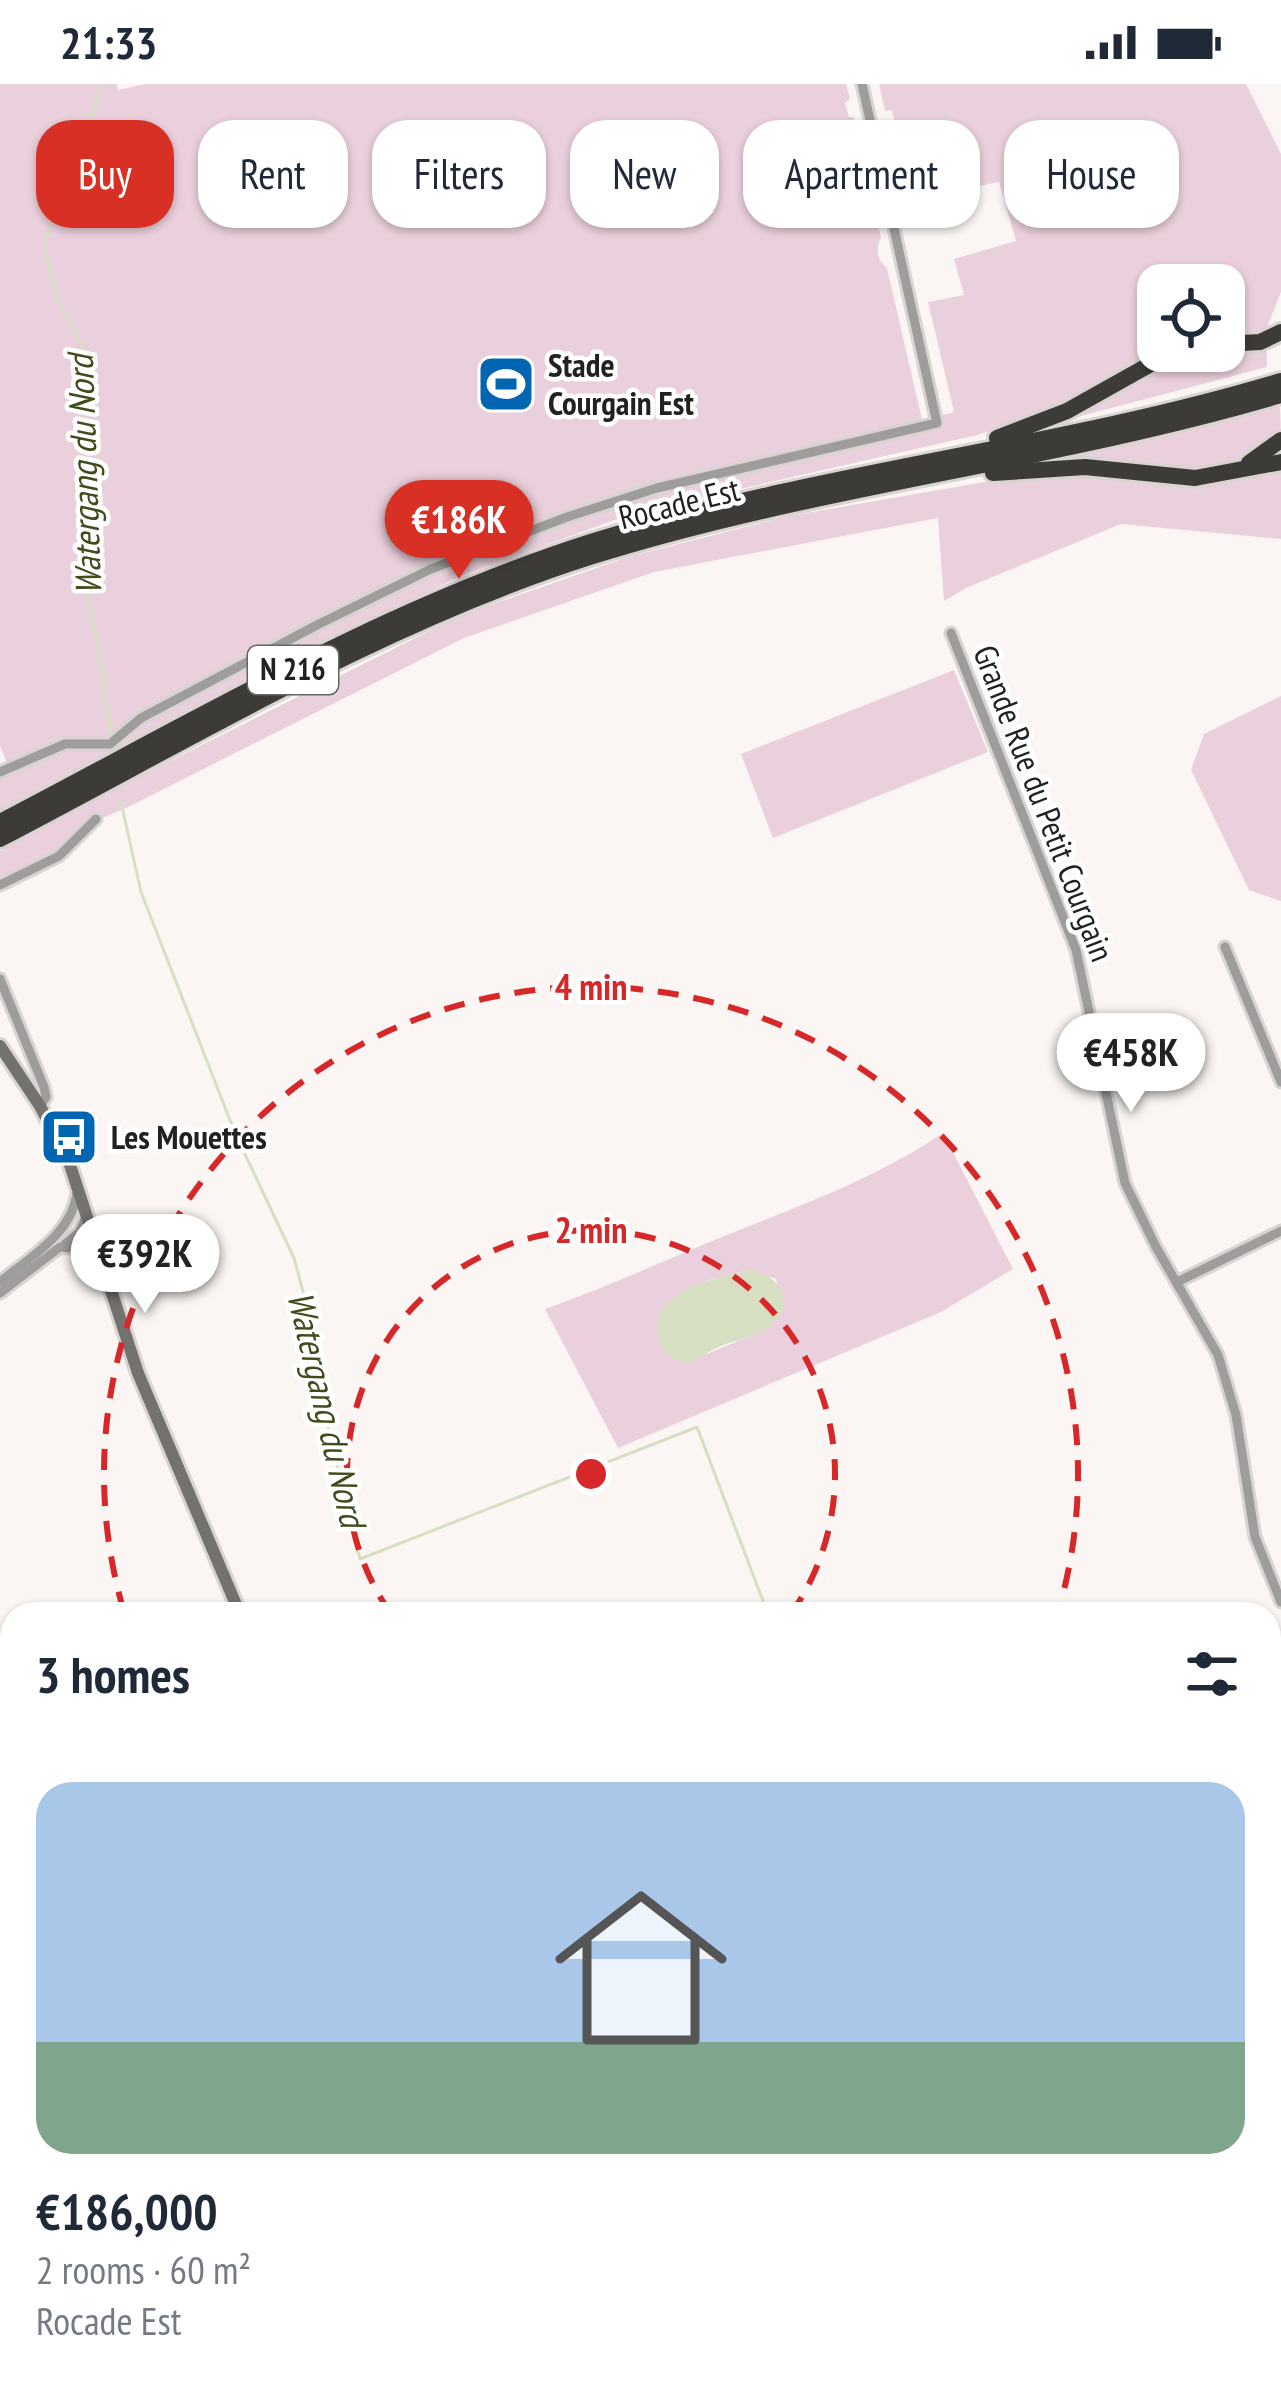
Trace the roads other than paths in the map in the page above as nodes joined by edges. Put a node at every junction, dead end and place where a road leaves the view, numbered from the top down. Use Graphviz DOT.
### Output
graph roads {
  1 [pos="862,84"];
  2 [pos="1281,332"];
  3 [pos="1245,343"];
  4 [pos="1137,372"];
  5 [pos="1281,381"];
  6 [pos="1281,395"];
  7 [pos="1252,397"];
  8 [pos="1281,440"];
  9 [pos="940,459"];
  10 [pos="1281,462"];
  11 [pos="1231,471"];
  12 [pos="843,495"];
  13 [pos="951,633"];
  14 [pos="0,772"];
  15 [pos="96,819"];
  16 [pos="0,822"];
  17 [pos="0,838"];
  18 [pos="0,885"];
  19 [pos="1225,947"];
  20 [pos="0,979"];
  21 [pos="0,1046"];
  22 [pos="1281,1082"];
  23 [pos="40,1106"];
  24 [pos="77,1181"];
  25 [pos="87,1210"];
  26 [pos="83,1228"];
  27 [pos="1281,1231"];
  28 [pos="97,1241"];
  29 [pos="57,1243"];
  30 [pos="105,1270"];
  31 [pos="0,1282"];
  32 [pos="1177,1282"];
  33 [pos="0,1293"];
  34 [pos="235,1602"];
  35 [pos="1281,1602"];
  1 -- 14 [label="street"];
  2 -- 3 [label="highway"];
  4 -- 9 [label="highway"];
  5 -- 7 [label="highway, Rocade Est / N 216"];
  6 -- 7 [label="highway, Rocade Est / N 216"];
  7 -- 9 [label="highway, Rocade Est / N 216"];
  7 -- 12 [label="highway, Rocade Est / N 216"];
  8 -- 11 [label="highway"];
  9 -- 16 [label="highway, Rocade Est / N 216"];
  10 -- 11 [label="highway"];
  11 -- 12 [label="highway"];
  12 -- 17 [label="highway, Rocade Est / N 216"];
  13 -- 32 [label="street, Grande Rue du Petit Courgain"];
  15 -- 18 [label="street"];
  19 -- 22 [label="street"];
  20 -- 23 [label="street"];
  21 -- 23 [label="main road"];
  23 -- 24 [label="main road"];
  24 -- 25 [label="main road"];
  24 -- 29 [label="street"];
  25 -- 26 [label="street"];
  25 -- 28 [label="main road"];
  26 -- 28 [label="street"];
  26 -- 29 [label="street"];
  27 -- 32 [label="street"];
  28 -- 30 [label="main road"];
  29 -- 30 [label="street"];
  29 -- 31 [label="street"];
  29 -- 33 [label="street"];
  30 -- 34 [label="main road"];
  32 -- 35 [label="street, Grande Rue du Petit Courgain"];
}
